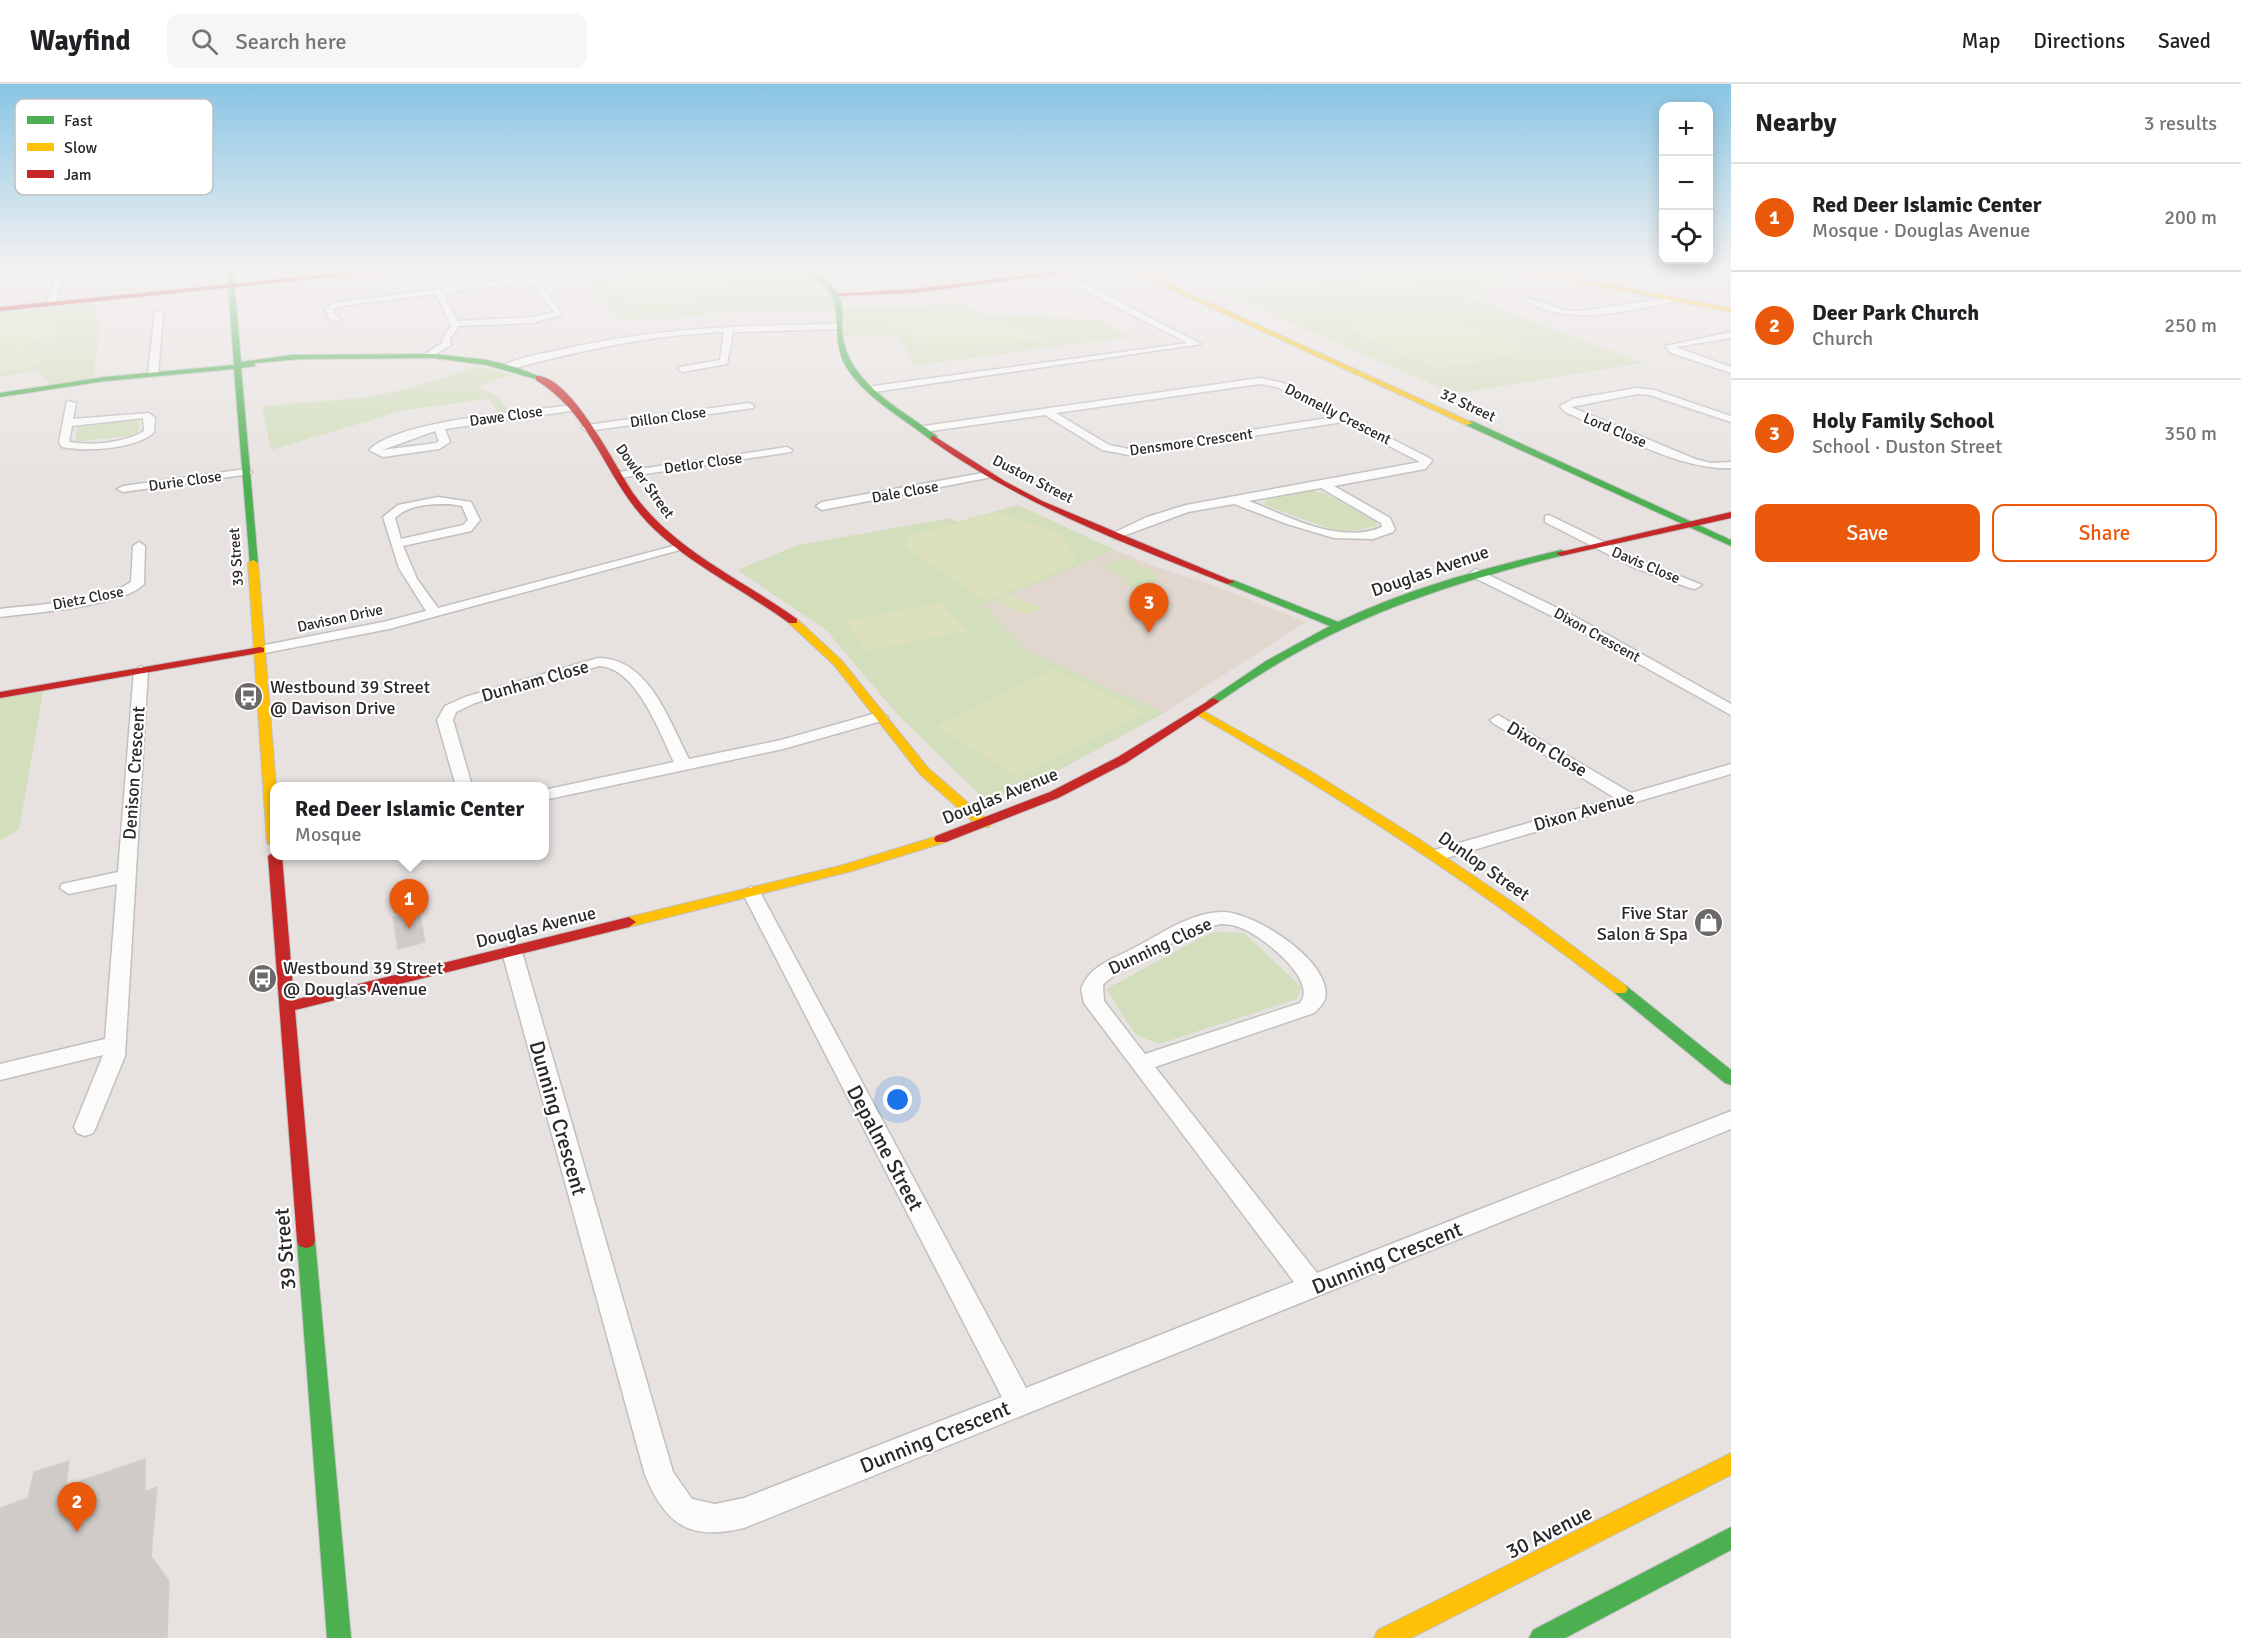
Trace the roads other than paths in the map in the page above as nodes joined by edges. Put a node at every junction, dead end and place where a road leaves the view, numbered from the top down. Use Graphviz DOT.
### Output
graph roads {
  1 [pos="156,340"];
  2 [pos="236,340"];
  3 [pos="446,340"];
  4 [pos="614,340"];
  5 [pos="727,340"];
  6 [pos="841,340"];
  7 [pos="1188,340"];
  8 [pos="1290,340"];
  9 [pos="1297,340"];
  10 [pos="1706,340"];
  11 [pos="423,354"];
  12 [pos="238,365"];
  13 [pos="507,367"];
  14 [pos="683,369"];
  15 [pos="1731,370"];
  16 [pos="153,374"];
  17 [pos="76,383"];
  18 [pos="60,385"];
  19 [pos="874,389"];
  20 [pos="0,395"];
  21 [pos="71,403"];
  22 [pos="749,406"];
  23 [pos="573,408"];
  24 [pos="1046,411"];
  25 [pos="1346,418"];
  26 [pos="1731,419"];
  27 [pos="68,423"];
  28 [pos="439,427"];
  29 [pos="587,428"];
  30 [pos="924,429"];
  31 [pos="788,450"];
  32 [pos="1731,465"];
  33 [pos="246,472"];
  34 [pos="619,475"];
  35 [pos="988,475"];
  36 [pos="1322,484"];
  37 [pos="123,489"];
  38 [pos="1234,500"];
  39 [pos="822,506"];
  40 [pos="1731,515"];
  41 [pos="1549,519"];
  42 [pos="1706,521"];
  43 [pos="1689,524"];
  44 [pos="1731,532"];
  45 [pos="1115,535"];
  46 [pos="1731,543"];
  47 [pos="396,544"];
  48 [pos="1598,544"];
  49 [pos="139,546"];
  50 [pos="681,548"];
  51 [pos="1476,573"];
  52 [pos="1695,585"];
  53 [pos="0,613"];
  54 [pos="435,613"];
  55 [pos="1337,625"];
  56 [pos="260,650"];
  57 [pos="141,670"];
  58 [pos="0,695"];
  59 [pos="1731,697"];
  60 [pos="1715,701"];
  61 [pos="1731,710"];
  62 [pos="1198,711"];
  63 [pos="880,717"];
  64 [pos="1498,720"];
  65 [pos="684,765"];
  66 [pos="1731,769"];
  67 [pos="463,782"];
  68 [pos="270,788"];
  69 [pos="549,794"];
  70 [pos="1627,798"];
  71 [pos="984,824"];
  72 [pos="1437,855"];
  73 [pos="275,860"];
  74 [pos="126,876"];
  75 [pos="69,888"];
  76 [pos="751,892"];
  77 [pos="512,952"];
  78 [pos="286,1007"];
  79 [pos="115,1044"];
  80 [pos="1140,1064"];
  81 [pos="0,1072"];
  82 [pos="1731,1079"];
  83 [pos="1731,1120"];
  84 [pos="85,1127"];
  85 [pos="1313,1287"];
  86 [pos="1020,1404"];
  87 [pos="1731,1464"];
  88 [pos="1731,1538"];
  89 [pos="339,1638"];
  90 [pos="1386,1638"];
  91 [pos="1541,1638"];
  1 -- 16 [label="street"];
  2 -- 12 [label="street, 39 Street"];
  3 -- 11 [label="street"];
  4 -- 13 [label="street"];
  5 -- 14 [label="street"];
  6 -- 19 [label="street, Duston Street"];
  7 -- 19 [label="street"];
  8 -- 43 [label="street, 32 Street"];
  9 -- 42 [label="street, 32 Street"];
  10 -- 15 [label="street"];
  11 -- 12 [label="street, Dowler Street"];
  11 -- 13 [label="street, Dowler Street"];
  12 -- 16 [label="street, Dowler Street"];
  12 -- 33 [label="street, 39 Street"];
  13 -- 23 [label="street, Dowler Street"];
  16 -- 17 [label="street, Dowler Street"];
  17 -- 18 [label="street, Dowler Street"];
  17 -- 21 [label="street"];
  18 -- 20 [label="street, Dowler Street"];
  18 -- 21 [label="street"];
  19 -- 30 [label="street, Duston Street"];
  21 -- 27 [label="street"];
  22 -- 29 [label="street, Dillon Close"];
  23 -- 28 [label="street, Dawe Close"];
  23 -- 29 [label="street, Dowler Street"];
  24 -- 25 [label="street, Donnelly Crescent"];
  24 -- 25 [label="street, Densmore Crescent"];
  24 -- 30 [label="street, Donnelly Crescent"];
  25 -- 36 [label="street, Donnelly Crescent"];
  26 -- 32 [label="street, Lord Close"];
  27 -- 27 [label="street"];
  28 -- 28 [label="street, Dawe Close"];
  29 -- 34 [label="street, Dowler Street"];
  30 -- 35 [label="street, Duston Street"];
  31 -- 34 [label="street, Detlor Close"];
  33 -- 37 [label="street, Durie Close"];
  33 -- 56 [label="street, 39 Street"];
  34 -- 50 [label="street, Dowler Street"];
  35 -- 39 [label="street, Dale Close"];
  35 -- 45 [label="street, Duston Street"];
  36 -- 38 [label="street, Donnelly Crescent"];
  36 -- 38 [label="street"];
  38 -- 45 [label="street, Donnelly Crescent"];
  40 -- 42 [label="street, Douglas Avenue"];
  41 -- 48 [label="street, Davis Close"];
  42 -- 43 [label="street, Douglas Avenue"];
  42 -- 44 [label="street, 32 Street"];
  43 -- 46 [label="street, 32 Street"];
  43 -- 48 [label="street, Douglas Avenue"];
  45 -- 55 [label="street, Duston Street"];
  47 -- 47 [label="street"];
  47 -- 54 [label="street"];
  48 -- 51 [label="street, Douglas Avenue"];
  48 -- 52 [label="street, Davis Close"];
  49 -- 53 [label="street, Dietz Close"];
  50 -- 54 [label="street, Davison Drive"];
  50 -- 63 [label="street, Dowler Street"];
  51 -- 55 [label="street, Douglas Avenue"];
  51 -- 60 [label="street, Dixon Crescent"];
  54 -- 56 [label="street, Davison Drive"];
  55 -- 62 [label="street, Douglas Avenue"];
  56 -- 57 [label="street, Davison Drive"];
  56 -- 68 [label="street, 39 Street"];
  57 -- 58 [label="street, Davison Drive"];
  57 -- 74 [label="street, Denison Crescent"];
  59 -- 60 [label="street"];
  60 -- 61 [label="street, Dixon Crescent"];
  62 -- 71 [label="street, Douglas Avenue"];
  62 -- 72 [label="street, Dunlop Street"];
  63 -- 65 [label="street"];
  63 -- 71 [label="street, Dowler Street"];
  64 -- 70 [label="street, Dixon Close"];
  65 -- 67 [label="street, Dunham Close"];
  65 -- 69 [label="street"];
  66 -- 70 [label="street, Dixon Avenue"];
  70 -- 72 [label="street, Dixon Avenue"];
  71 -- 76 [label="street, Douglas Avenue"];
  72 -- 82 [label="street, Dunlop Street"];
  73 -- 78 [label="street, 39 Street"];
  74 -- 75 [label="street"];
  74 -- 79 [label="street, Denison Crescent"];
  76 -- 77 [label="street, Douglas Avenue"];
  76 -- 86 [label="street, Depalme Street"];
  77 -- 78 [label="street, Douglas Avenue"];
  77 -- 86 [label="street, Dunning Crescent"];
  78 -- 89 [label="street, 39 Street"];
  79 -- 81 [label="street"];
  79 -- 84 [label="street, Denison Crescent"];
  80 -- 80 [label="street, Dunning Close"];
  80 -- 85 [label="street, Dunning Close"];
  83 -- 85 [label="street, Dunning Crescent"];
  85 -- 86 [label="street, Dunning Crescent"];
  87 -- 90 [label="street, 30 Avenue"];
  88 -- 91 [label="street"];
}
